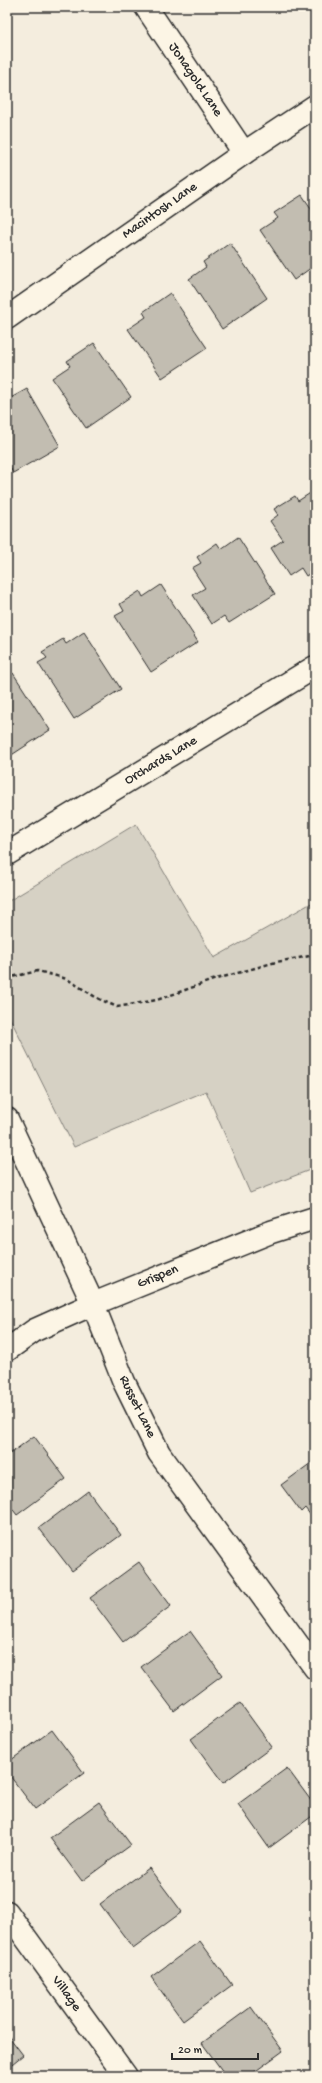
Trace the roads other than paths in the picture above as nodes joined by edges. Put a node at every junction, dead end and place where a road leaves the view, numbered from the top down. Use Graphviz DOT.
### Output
graph roads {
  1 [pos="146,7"];
  2 [pos="315,106"];
  3 [pos="244,153"];
  4 [pos="7,318"];
  5 [pos="315,667"];
  6 [pos="7,854"];
  7 [pos="7,1119"];
  8 [pos="315,1218"];
  9 [pos="93,1304"];
  10 [pos="7,1350"];
  11 [pos="315,1668"];
  12 [pos="7,1912"];
  13 [pos="126,2076"];
  1 -- 3 [label="street, Jonagold Lane"];
  2 -- 3 [label="street, Macintosh Lane"];
  3 -- 4 [label="street, Macintosh Lane"];
  5 -- 6 [label="street, Orchards Lane"];
  7 -- 9 [label="street, Russet Lane"];
  8 -- 9 [label="street, Grispen"];
  9 -- 10 [label="street, Grispen"];
  9 -- 11 [label="street, Russet Lane"];
  12 -- 13 [label="street, Village"];
}
